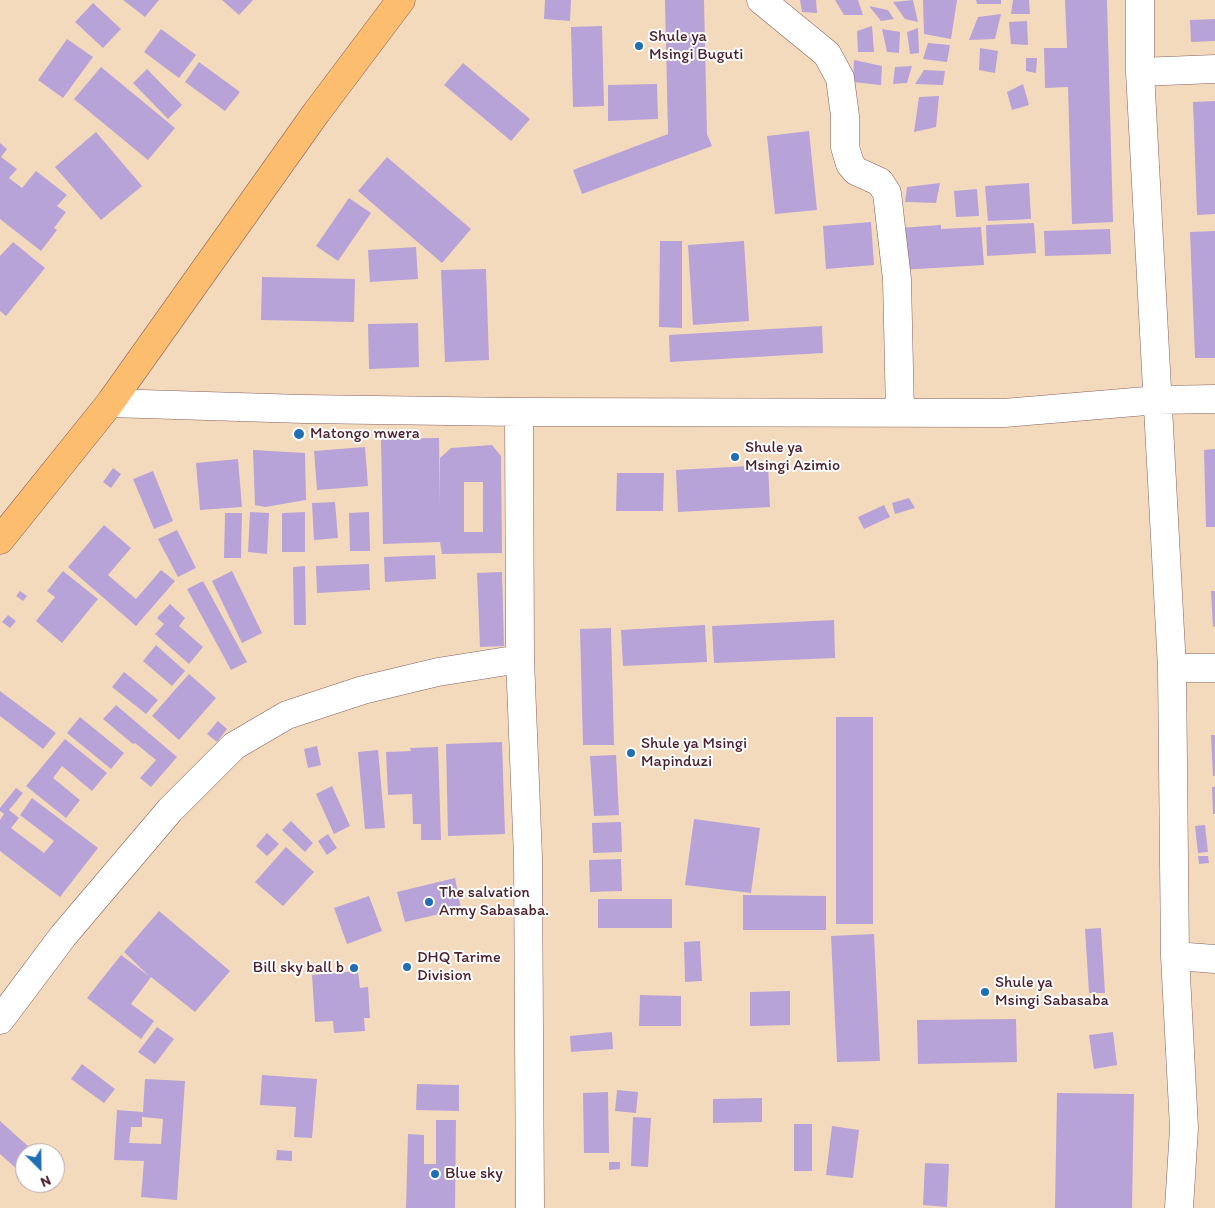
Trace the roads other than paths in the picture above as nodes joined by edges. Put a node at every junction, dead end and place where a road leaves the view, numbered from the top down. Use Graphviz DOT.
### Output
graph roads {
  1 [pos="402,0"];
  2 [pos="761,0"];
  3 [pos="1140,0"];
  4 [pos="1215,69"];
  5 [pos="1140,72"];
  6 [pos="1215,399"];
  7 [pos="1158,400"];
  8 [pos="110,403"];
  9 [pos="519,412"];
  10 [pos="900,413"];
  11 [pos="0,540"];
  12 [pos="520,659"];
  13 [pos="1172,668"];
  14 [pos="1215,668"];
  15 [pos="1175,956"];
  16 [pos="1215,959"];
  17 [pos="0,1020"];
  18 [pos="530,1208"];
  19 [pos="1179,1208"];
  1 -- 8 [label="main road"];
  2 -- 10 [label="street"];
  3 -- 5 [label="street"];
  4 -- 5 [label="street"];
  5 -- 7 [label="street"];
  6 -- 7 [label="street"];
  7 -- 10 [label="street"];
  7 -- 13 [label="street"];
  8 -- 9 [label="street"];
  8 -- 11 [label="main road"];
  9 -- 10 [label="street"];
  9 -- 12 [label="street"];
  12 -- 17 [label="street"];
  12 -- 18 [label="street"];
  13 -- 14 [label="street"];
  13 -- 15 [label="street"];
  15 -- 16 [label="street"];
  15 -- 19 [label="street"];
}
